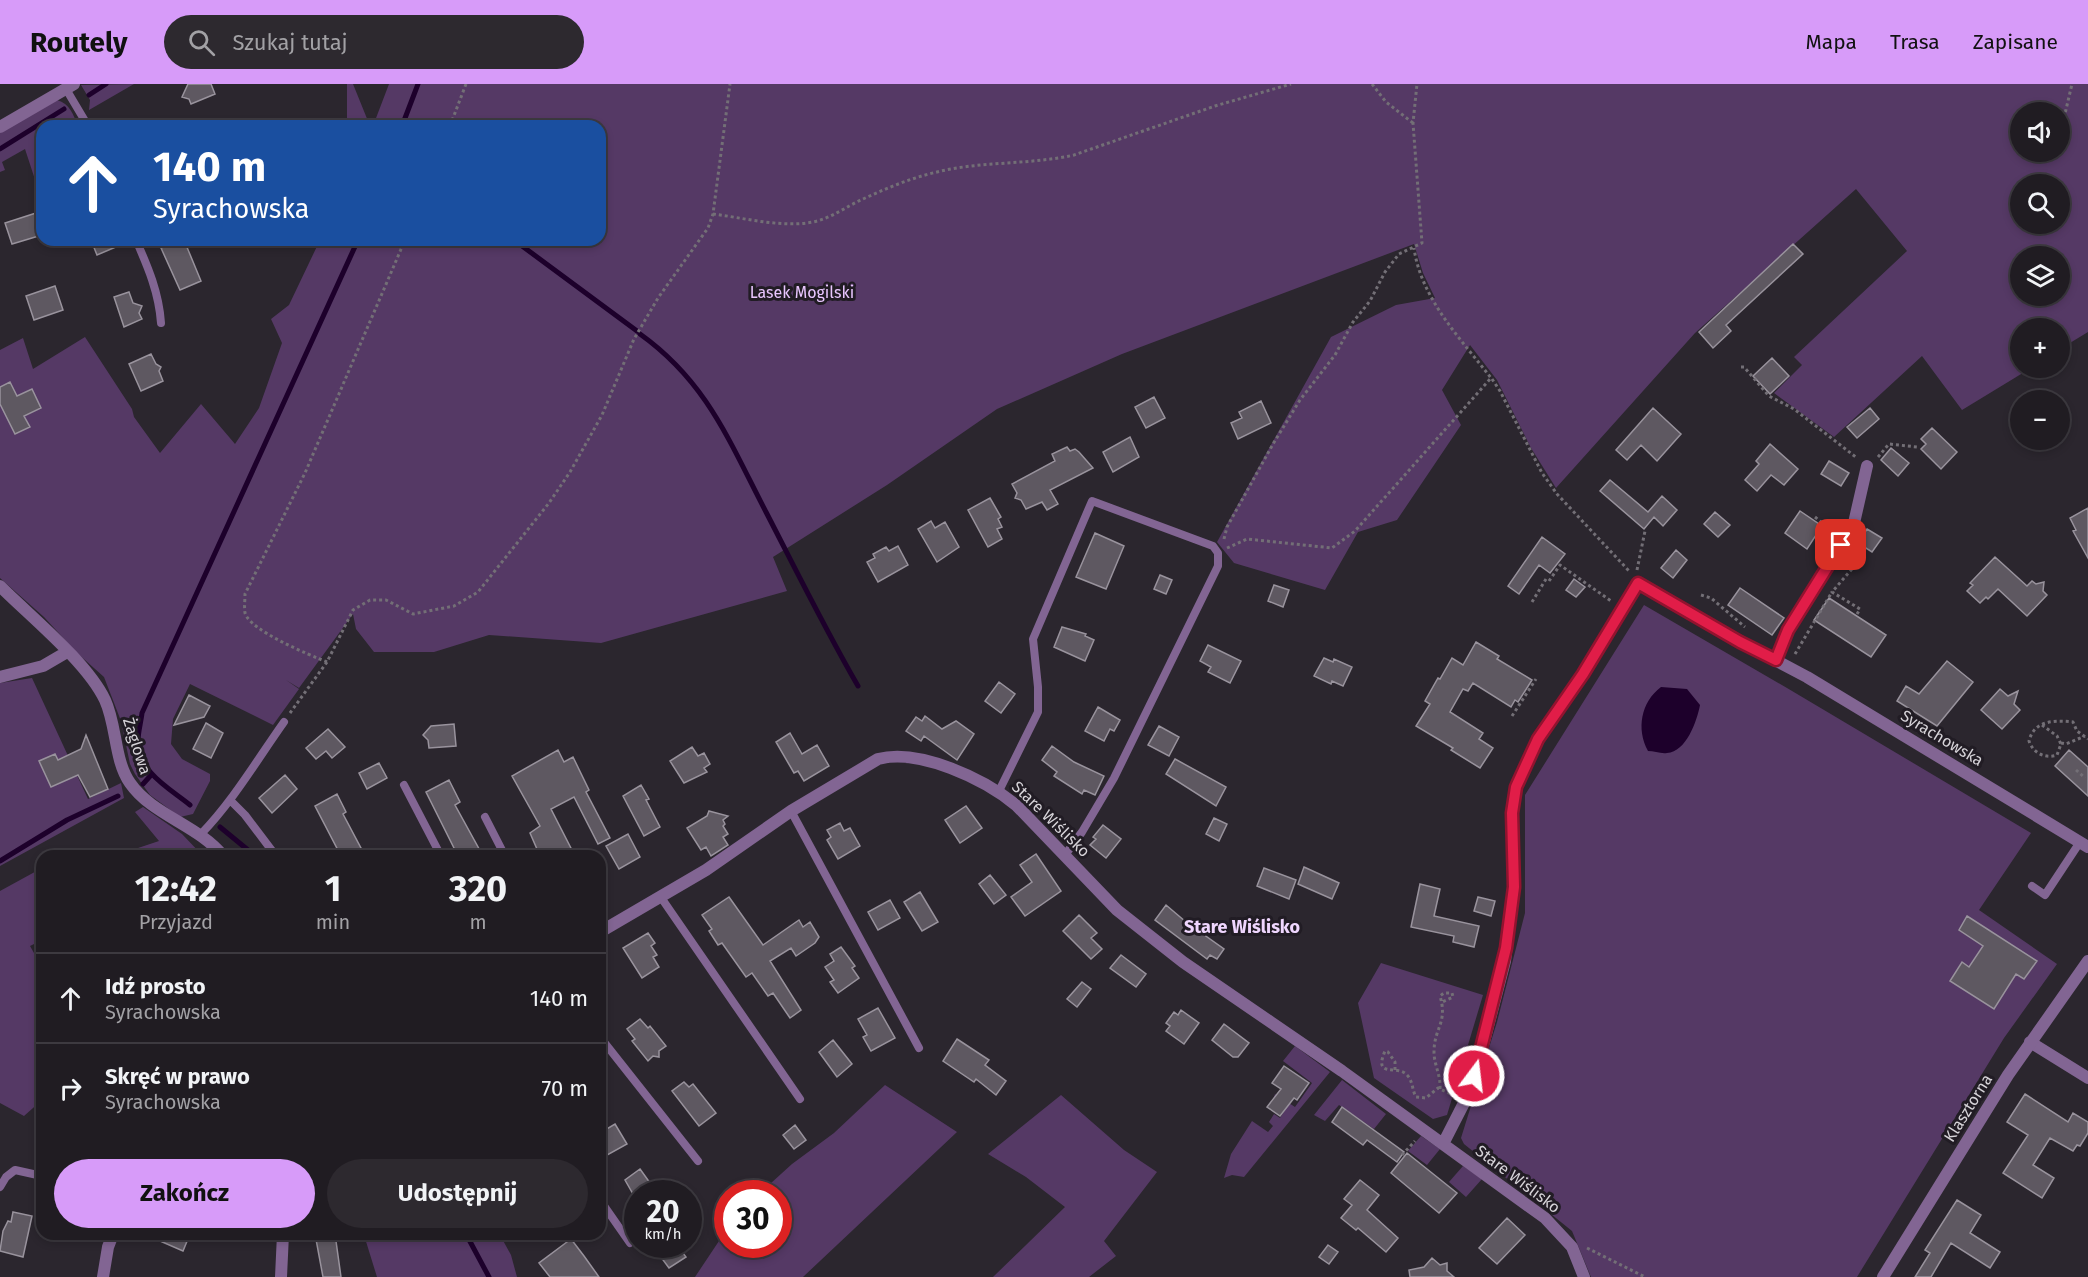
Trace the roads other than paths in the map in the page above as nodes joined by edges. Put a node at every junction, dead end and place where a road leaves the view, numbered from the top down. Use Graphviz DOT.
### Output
graph roads {
  1 [pos="70,86"];
  2 [pos="85,120"];
  3 [pos="0,127"];
  4 [pos="139,246"];
  5 [pos="161,323"];
  6 [pos="1862,463"];
  7 [pos="0,586"];
  8 [pos="67,652"];
  9 [pos="1776,660"];
  10 [pos="0,677"];
  11 [pos="284,722"];
  12 [pos="405,785"];
  13 [pos="999,791"];
  14 [pos="230,800"];
  15 [pos="791,811"];
  16 [pos="485,817"];
  17 [pos="201,834"];
  18 [pos="2084,844"];
  19 [pos="217,850"];
  20 [pos="271,850"];
  21 [pos="438,850"];
  22 [pos="502,850"];
  23 [pos="1065,855"];
  24 [pos="2032,886"];
  25 [pos="660,896"];
  26 [pos="606,928"];
  27 [pos="2088,961"];
  28 [pos="2030,1042"];
  29 [pos="606,1045"];
  30 [pos="919,1048"];
  31 [pos="2088,1078"];
  32 [pos="800,1099"];
  33 [pos="1443,1144"];
  34 [pos="698,1161"];
  35 [pos="36,1175"];
  36 [pos="0,1187"];
  37 [pos="606,1209"];
  38 [pos="624,1234"];
  39 [pos="111,1240"];
  40 [pos="283,1240"];
  41 [pos="103,1277"];
  42 [pos="281,1277"];
  43 [pos="1584,1277"];
  44 [pos="1883,1277"];
  1 -- 2 [label="lane"];
  1 -- 3 [label="street"];
  4 -- 5 [label="lane"];
  6 -- 9 [label="street"];
  7 -- 8 [label="street, Żaglowa"];
  8 -- 10 [label="street"];
  8 -- 17 [label="street, Żaglowa"];
  9 -- 18 [label="street, Syrachowska"];
  9 -- 33 [label="street, Syrachowska"];
  11 -- 14 [label="lane"];
  12 -- 21 [label="lane"];
  13 -- 15 [label="street, Stare Wiślisko"];
  13 -- 23 [label="street, Stare Wiślisko"];
  13 -- 23 [label="lane"];
  14 -- 17 [label="lane"];
  14 -- 20 [label="lane"];
  15 -- 25 [label="street, Stare Wiślisko"];
  15 -- 30 [label="lane"];
  16 -- 22 [label="lane"];
  17 -- 19 [label="street, Żaglowa"];
  18 -- 24 [label="lane"];
  23 -- 33 [label="street, Stare Wiślisko"];
  25 -- 26 [label="street, Stare Wiślisko"];
  25 -- 32 [label="lane"];
  27 -- 28 [label="street, Klasztorna"];
  28 -- 31 [label="street"];
  28 -- 44 [label="street, Klasztorna"];
  29 -- 34 [label="lane"];
  33 -- 43 [label="street, Stare Wiślisko"];
  35 -- 36 [label="lane"];
  37 -- 38 [label="lane"];
  39 -- 41 [label="street"];
  40 -- 42 [label="street"];
}
